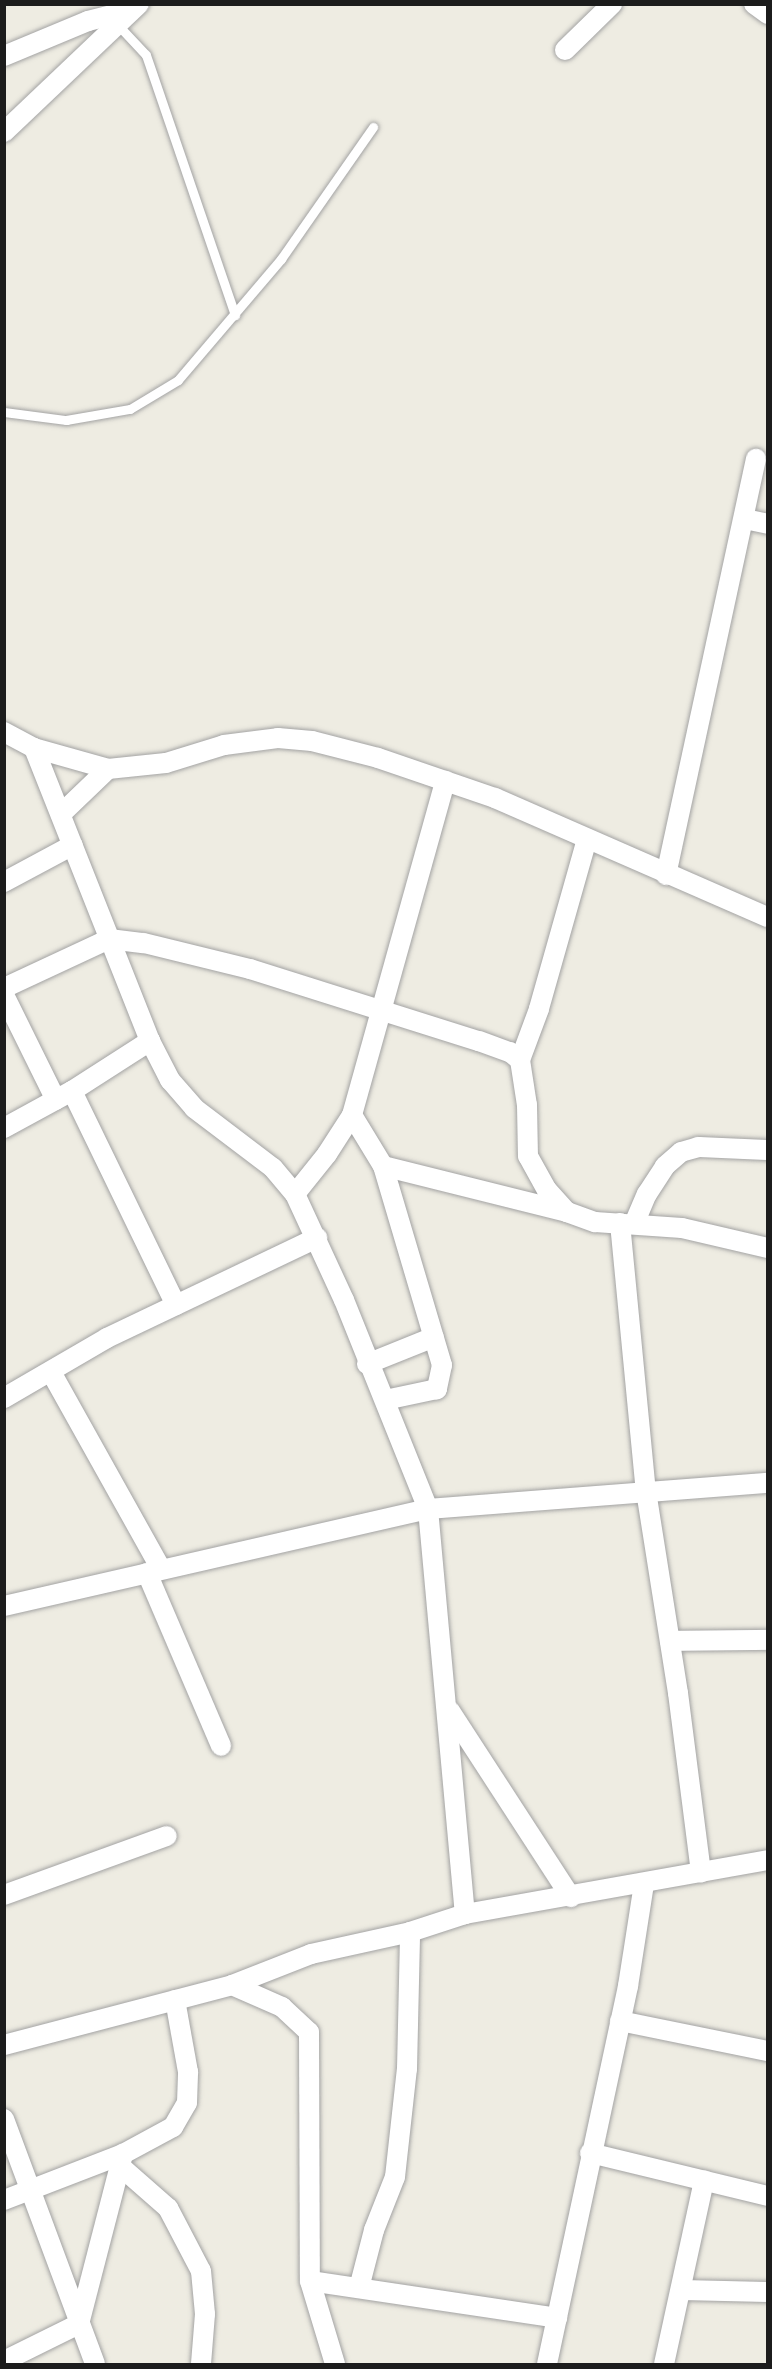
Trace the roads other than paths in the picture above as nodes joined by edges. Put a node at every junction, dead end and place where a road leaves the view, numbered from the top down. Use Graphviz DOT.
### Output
graph roads {
  1 [pos="612,4"];
  2 [pos="754,4"];
  3 [pos="135,7"];
  4 [pos="768,14"];
  5 [pos="117,24"];
  6 [pos="565,50"];
  7 [pos="4,56"];
  8 [pos="372,127"];
  9 [pos="4,132"];
  10 [pos="235,315"];
  11 [pos="4,412"];
  12 [pos="756,459"];
  13 [pos="745,519"];
  14 [pos="768,524"];
  15 [pos="4,732"];
  16 [pos="34,748"];
  17 [pos="108,769"];
  18 [pos="444,781"];
  19 [pos="61,814"];
  20 [pos="587,839"];
  21 [pos="73,845"];
  22 [pos="666,875"];
  23 [pos="4,882"];
  24 [pos="768,917"];
  25 [pos="109,939"];
  26 [pos="4,988"];
  27 [pos="4,995"];
  28 [pos="382,1012"];
  29 [pos="150,1041"];
  30 [pos="520,1060"];
  31 [pos="64,1096"];
  32 [pos="352,1115"];
  33 [pos="4,1128"];
  34 [pos="768,1150"];
  35 [pos="383,1166"];
  36 [pos="295,1194"];
  37 [pos="567,1212"];
  38 [pos="627,1224"];
  39 [pos="317,1238"];
  40 [pos="768,1248"];
  41 [pos="176,1305"];
  42 [pos="434,1337"];
  43 [pos="367,1364"];
  44 [pos="51,1372"];
  45 [pos="6,1393"];
  46 [pos="385,1400"];
  47 [pos="768,1483"];
  48 [pos="646,1491"];
  49 [pos="428,1509"];
  50 [pos="154,1571"];
  51 [pos="4,1606"];
  52 [pos="768,1640"];
  53 [pos="670,1641"];
  54 [pos="448,1709"];
  55 [pos="221,1746"];
  56 [pos="167,1836"];
  57 [pos="768,1860"];
  58 [pos="701,1873"];
  59 [pos="645,1884"];
  60 [pos="4,1895"];
  61 [pos="571,1897"];
  62 [pos="465,1914"];
  63 [pos="410,1932"];
  64 [pos="232,1985"];
  65 [pos="175,2000"];
  66 [pos="620,2021"];
  67 [pos="4,2045"];
  68 [pos="768,2050"];
  69 [pos="4,2119"];
  70 [pos="590,2153"];
  71 [pos="122,2160"];
  72 [pos="704,2180"];
  73 [pos="29,2189"];
  74 [pos="768,2196"];
  75 [pos="4,2200"];
  76 [pos="310,2281"];
  77 [pos="359,2288"];
  78 [pos="681,2290"];
  79 [pos="768,2292"];
  80 [pos="557,2318"];
  81 [pos="79,2324"];
  82 [pos="4,2361"];
  83 [pos="96,2364"];
  84 [pos="201,2364"];
  85 [pos="335,2364"];
  86 [pos="547,2364"];
  87 [pos="559,2364"];
  88 [pos="664,2364"];
  1 -- 6 [label="street"];
  2 -- 4 [label="street"];
  3 -- 5 [label="street"];
  3 -- 7 [label="street"];
  5 -- 9 [label="street"];
  5 -- 10 [label="lane"];
  8 -- 10 [label="lane"];
  10 -- 11 [label="lane"];
  12 -- 13 [label="street"];
  13 -- 14 [label="street"];
  13 -- 22 [label="street"];
  15 -- 16 [label="street"];
  16 -- 17 [label="street"];
  16 -- 19 [label="street"];
  17 -- 18 [label="street"];
  17 -- 19 [label="street"];
  18 -- 20 [label="street"];
  18 -- 28 [label="street"];
  19 -- 21 [label="street"];
  20 -- 22 [label="street"];
  20 -- 30 [label="street"];
  21 -- 23 [label="street"];
  21 -- 25 [label="street"];
  22 -- 24 [label="street"];
  25 -- 26 [label="street"];
  25 -- 28 [label="street"];
  25 -- 29 [label="street"];
  27 -- 31 [label="street"];
  28 -- 30 [label="street"];
  28 -- 32 [label="street"];
  29 -- 31 [label="street"];
  29 -- 36 [label="street"];
  30 -- 37 [label="street"];
  31 -- 33 [label="street"];
  31 -- 41 [label="street"];
  32 -- 35 [label="street"];
  32 -- 36 [label="street"];
  34 -- 38 [label="street"];
  35 -- 37 [label="street"];
  35 -- 42 [label="street"];
  36 -- 39 [label="street"];
  37 -- 38 [label="street"];
  38 -- 40 [label="street"];
  38 -- 48 [label="street"];
  39 -- 41 [label="street"];
  39 -- 43 [label="street"];
  41 -- 44 [label="street"];
  42 -- 43 [label="street"];
  42 -- 46 [label="street"];
  43 -- 46 [label="street"];
  44 -- 45 [label="street"];
  44 -- 50 [label="street"];
  46 -- 49 [label="street"];
  47 -- 48 [label="street"];
  48 -- 49 [label="street"];
  48 -- 53 [label="street"];
  49 -- 50 [label="street"];
  49 -- 54 [label="street"];
  50 -- 51 [label="street"];
  50 -- 55 [label="street"];
  52 -- 53 [label="street"];
  53 -- 58 [label="street"];
  54 -- 61 [label="street"];
  54 -- 62 [label="street"];
  56 -- 60 [label="street"];
  57 -- 58 [label="street"];
  58 -- 59 [label="street"];
  59 -- 61 [label="street"];
  59 -- 66 [label="street"];
  61 -- 62 [label="street"];
  62 -- 63 [label="street"];
  63 -- 64 [label="street"];
  63 -- 77 [label="street"];
  64 -- 65 [label="street"];
  64 -- 76 [label="street"];
  65 -- 67 [label="street"];
  65 -- 71 [label="street"];
  66 -- 68 [label="street"];
  66 -- 70 [label="street"];
  69 -- 73 [label="street"];
  70 -- 72 [label="street"];
  70 -- 80 [label="street"];
  71 -- 73 [label="street"];
  71 -- 81 [label="street"];
  71 -- 84 [label="street"];
  72 -- 74 [label="street"];
  72 -- 78 [label="street"];
  73 -- 75 [label="street"];
  73 -- 81 [label="street"];
  76 -- 77 [label="street"];
  76 -- 85 [label="street"];
  77 -- 80 [label="street"];
  78 -- 79 [label="street"];
  78 -- 88 [label="street"];
  80 -- 86 [label="street"];
  81 -- 82 [label="street"];
  81 -- 83 [label="street"];
  86 -- 87 [label="street"];
}
